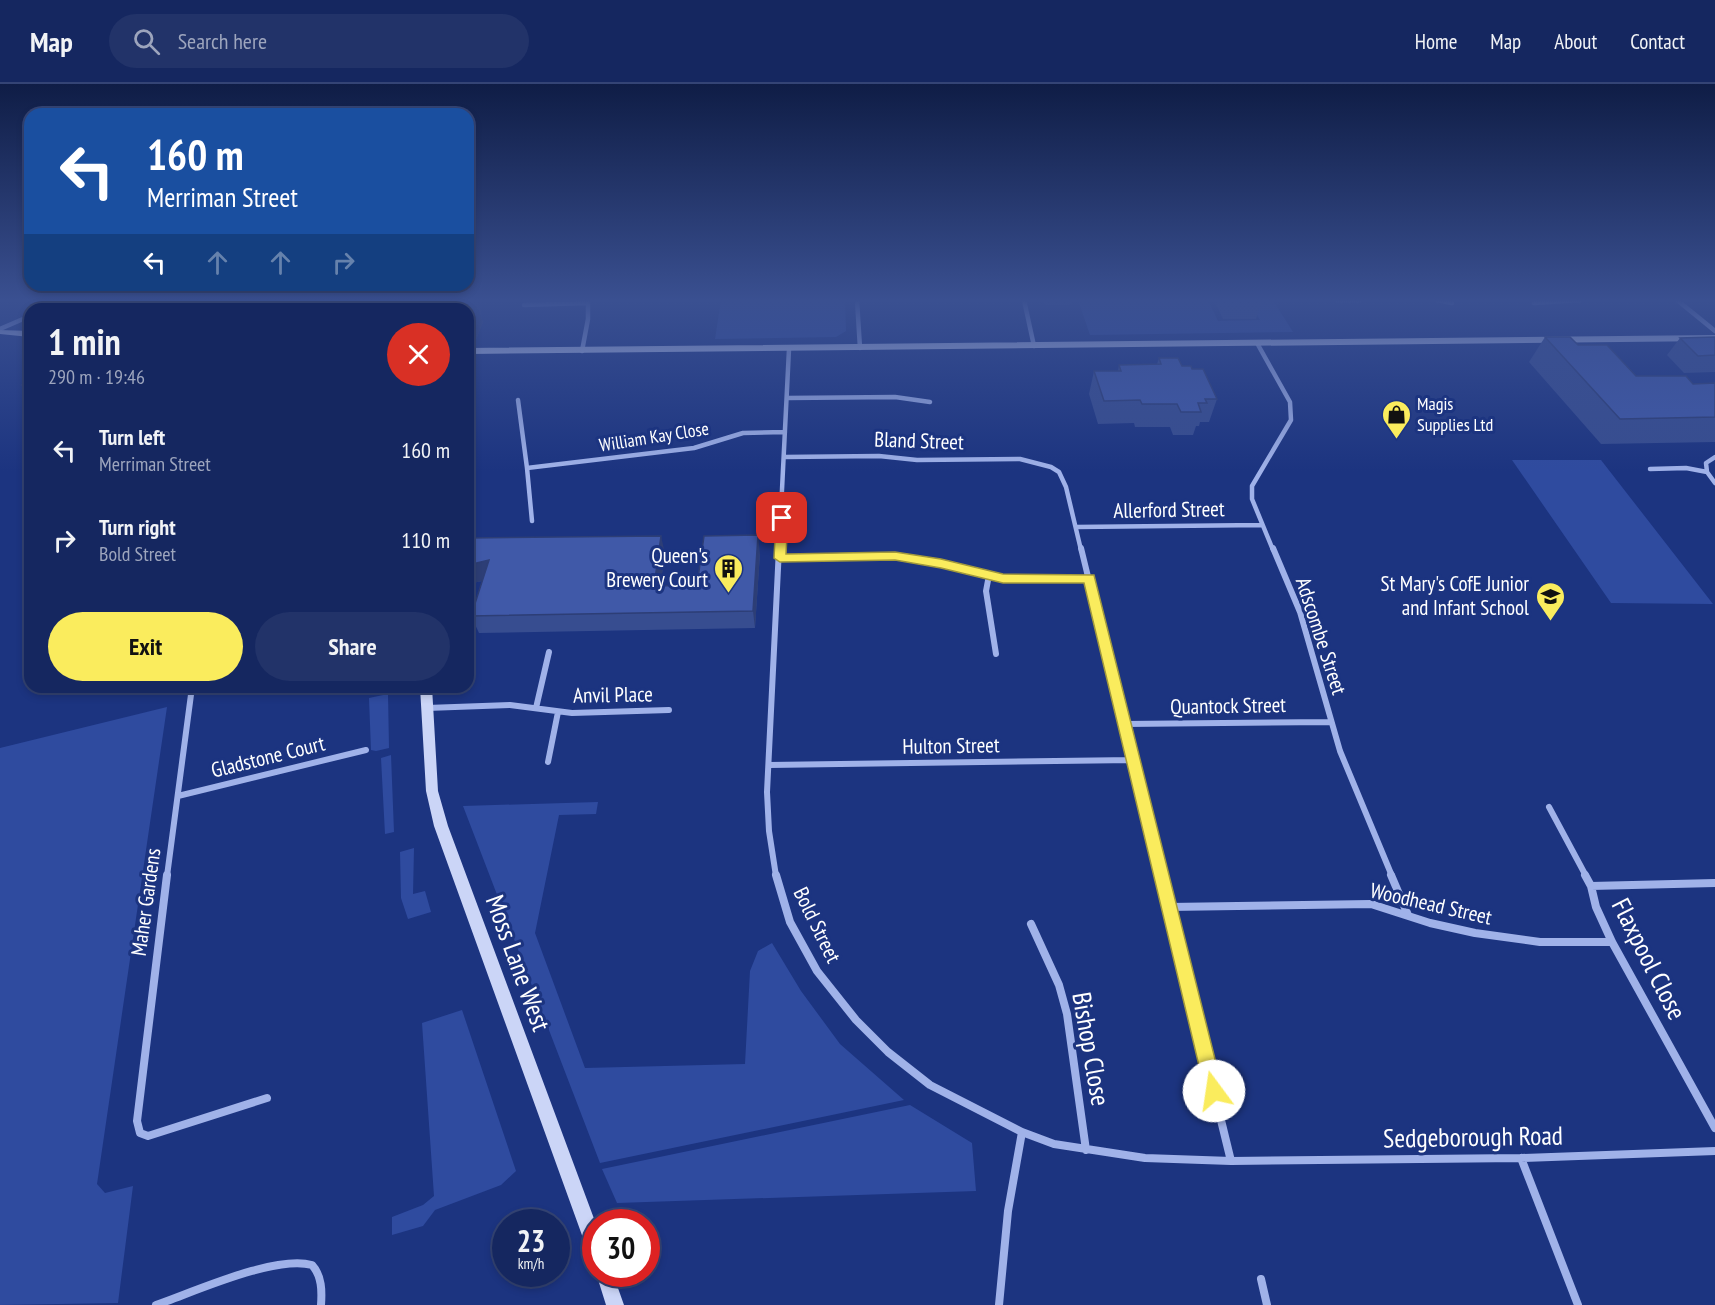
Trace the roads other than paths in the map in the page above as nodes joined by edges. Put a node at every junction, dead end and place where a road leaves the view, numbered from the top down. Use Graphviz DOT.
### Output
graph roads {
  1 [pos="789,357"];
  2 [pos="1265,357"];
  3 [pos="787,398"];
  4 [pos="518,400"];
  5 [pos="930,402"];
  6 [pos="785,432"];
  7 [pos="784,457"];
  8 [pos="1715,457"];
  9 [pos="527,468"];
  10 [pos="1650,469"];
  11 [pos="1707,472"];
  12 [pos="1714,481"];
  13 [pos="532,521"];
  14 [pos="1262,525"];
  15 [pos="1076,527"];
  16 [pos="780,558"];
  17 [pos="989,575"];
  18 [pos="1089,578"];
  19 [pos="549,652"];
  20 [pos="996,654"];
  21 [pos="191,693"];
  22 [pos="426,693"];
  23 [pos="426,708"];
  24 [pos="536,708"];
  25 [pos="669,710"];
  26 [pos="558,712"];
  27 [pos="1331,722"];
  28 [pos="1125,724"];
  29 [pos="366,750"];
  30 [pos="1133,760"];
  31 [pos="548,762"];
  32 [pos="769,765"];
  33 [pos="178,796"];
  34 [pos="1549,807"];
  35 [pos="1715,883"];
  36 [pos="1591,886"];
  37 [pos="1169,907"];
  38 [pos="1407,915"];
  39 [pos="1031,924"];
  40 [pos="1612,942"];
  41 [pos="267,1098"];
  42 [pos="1715,1128"];
  43 [pos="1022,1132"];
  44 [pos="1086,1150"];
  45 [pos="1715,1151"];
  46 [pos="1521,1158"];
  47 [pos="1231,1161"];
  48 [pos="582,1211"];
  49 [pos="1260,1280"];
  50 [pos="609,1287"];
  51 [pos="156,1305"];
  52 [pos="321,1305"];
  53 [pos="615,1305"];
  54 [pos="999,1305"];
  55 [pos="1267,1305"];
  56 [pos="1578,1305"];
  1 -- 3 [label="street, Bold Street"];
  2 -- 14 [label="street, Adscombe Street"];
  3 -- 5 [label="street"];
  3 -- 6 [label="street, Bold Street"];
  4 -- 9 [label="street"];
  6 -- 7 [label="street, Bold Street"];
  6 -- 9 [label="street, William Kay Close"];
  7 -- 15 [label="street, Bland Street"];
  7 -- 16 [label="street, Bold Street"];
  8 -- 11 [label="street"];
  9 -- 13 [label="street"];
  10 -- 11 [label="street"];
  11 -- 12 [label="street"];
  14 -- 15 [label="street, Allerford Street"];
  14 -- 27 [label="street, Adscombe Street"];
  15 -- 18 [label="street"];
  16 -- 17 [label="street"];
  16 -- 32 [label="street, Bold Street"];
  17 -- 18 [label="street"];
  17 -- 20 [label="street"];
  18 -- 28 [label="street"];
  19 -- 24 [label="street, Anvil Place"];
  21 -- 33 [label="street, Maher Gardens"];
  22 -- 23 [label="street, Moss Lane West"];
  23 -- 24 [label="street, Anvil Place"];
  23 -- 48 [label="street, Moss Lane West"];
  24 -- 26 [label="street, Anvil Place"];
  25 -- 26 [label="street, Anvil Place"];
  26 -- 31 [label="street, Anvil Place"];
  27 -- 28 [label="street, Quantock Street"];
  27 -- 38 [label="street, Adscombe Street"];
  28 -- 30 [label="street"];
  29 -- 33 [label="street, Gladstone Court"];
  30 -- 32 [label="street, Hulton Street"];
  30 -- 37 [label="street"];
  32 -- 43 [label="street, Bold Street"];
  33 -- 41 [label="street, Maher Gardens"];
  34 -- 36 [label="street, Flaxpool Close"];
  35 -- 36 [label="street"];
  36 -- 40 [label="street, Flaxpool Close"];
  37 -- 38 [label="street, Woodhead Street"];
  37 -- 47 [label="street"];
  38 -- 40 [label="street, Woodhead Street"];
  39 -- 44 [label="street, Bishop Close"];
  40 -- 42 [label="street, Flaxpool Close"];
  43 -- 44 [label="street, Bold Street"];
  43 -- 54 [label="street"];
  44 -- 47 [label="street, Bold Street"];
  45 -- 46 [label="street, Sedgeborough Road"];
  46 -- 47 [label="street, Sedgeborough Road"];
  46 -- 56 [label="street"];
  49 -- 55 [label="street"];
  50 -- 53 [label="street"];
  51 -- 52 [label="street"];
}
